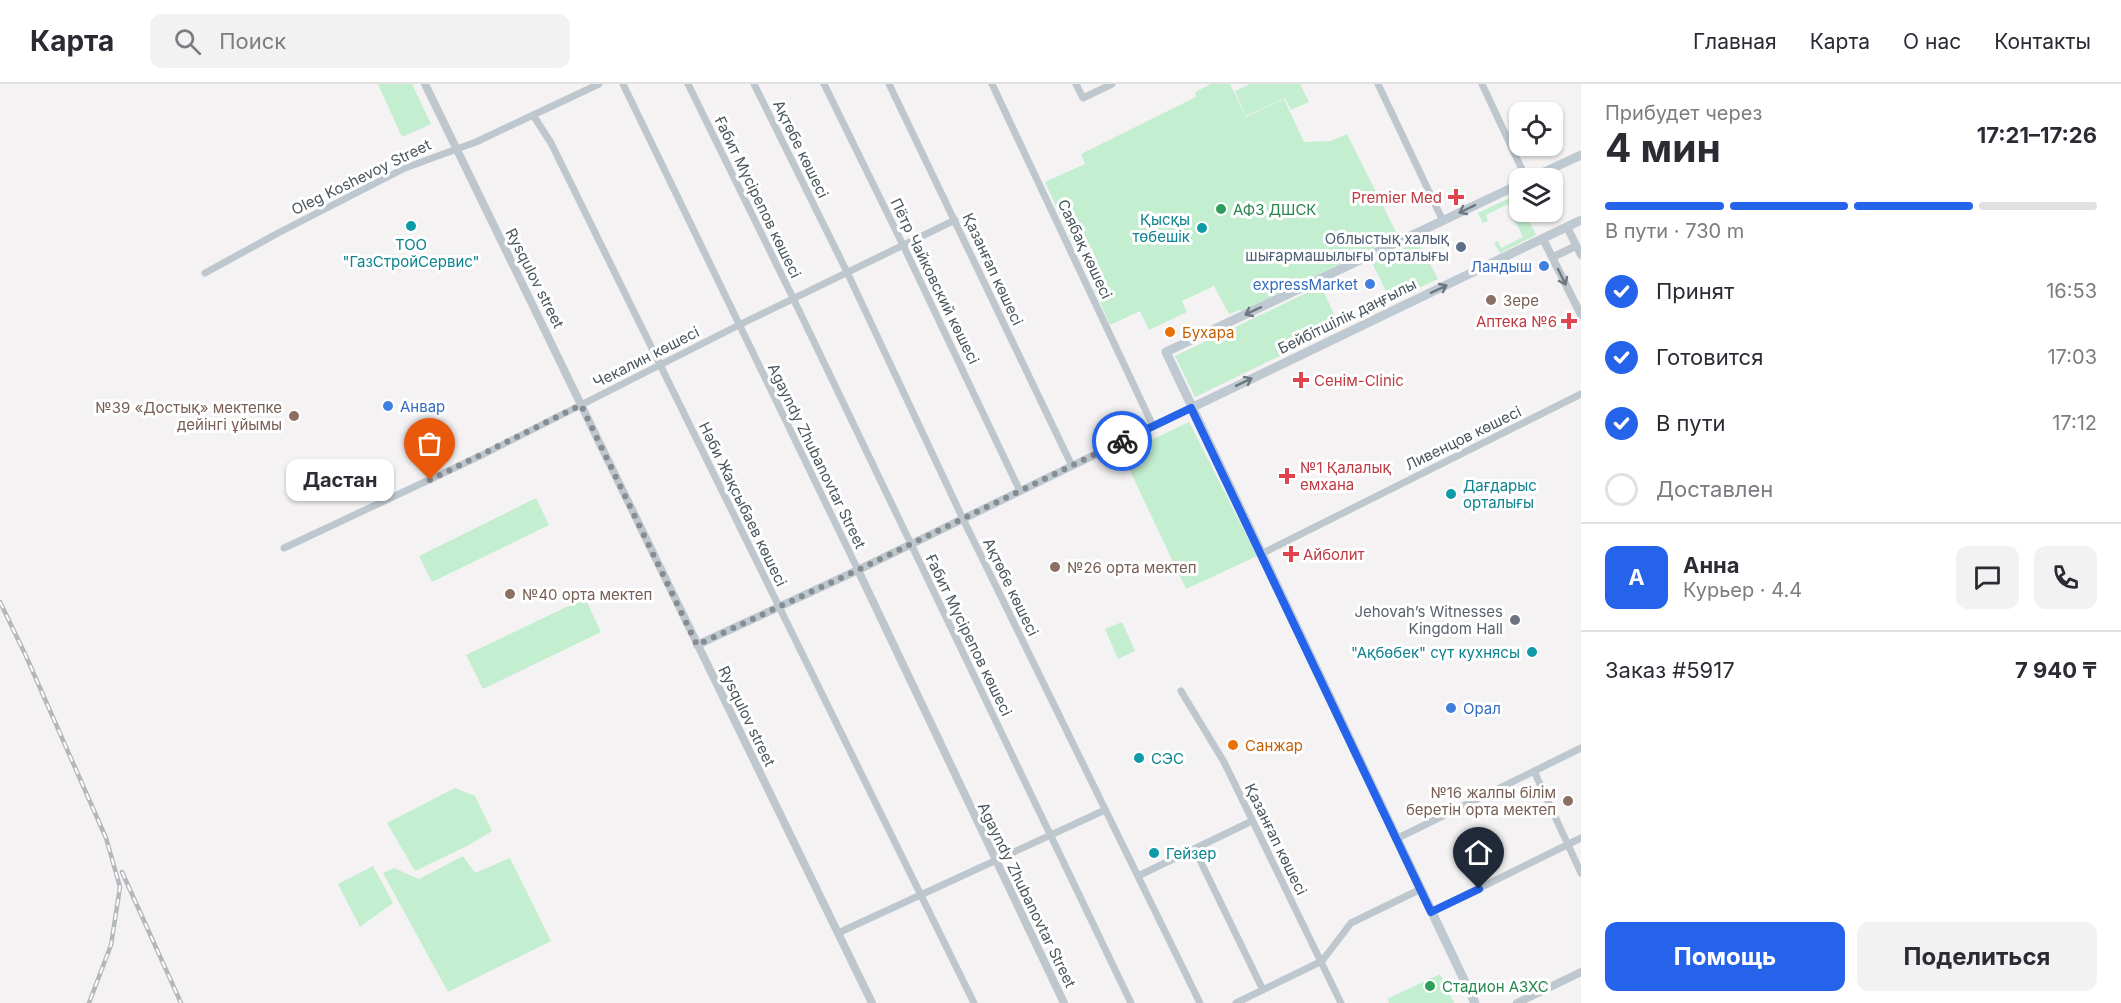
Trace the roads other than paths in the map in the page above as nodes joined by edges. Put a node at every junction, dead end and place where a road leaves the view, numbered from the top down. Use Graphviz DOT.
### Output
graph roads {
  1 [pos="425,84"];
  2 [pos="599,84"];
  3 [pos="622,84"];
  4 [pos="688,84"];
  5 [pos="754,84"];
  6 [pos="824,84"];
  7 [pos="889,84"];
  8 [pos="992,84"];
  9 [pos="1076,84"];
  10 [pos="1112,84"];
  11 [pos="1378,84"];
  12 [pos="1482,84"];
  13 [pos="533,115"];
  14 [pos="457,148"];
  15 [pos="1581,155"];
  16 [pos="1521,168"];
  17 [pos="1553,168"];
  18 [pos="1509,189"];
  19 [pos="956,220"];
  20 [pos="1581,220"];
  21 [pos="1443,221"];
  22 [pos="1567,227"];
  23 [pos="1543,239"];
  24 [pos="903,245"];
  25 [pos="1576,246"];
  26 [pos="1581,255"];
  27 [pos="1553,257"];
  28 [pos="847,272"];
  29 [pos="205,273"];
  30 [pos="794,298"];
  31 [pos="1581,315"];
  32 [pos="739,325"];
  33 [pos="660,365"];
  34 [pos="1581,394"];
  35 [pos="581,405"];
  36 [pos="1191,408"];
  37 [pos="1153,426"];
  38 [pos="1072,466"];
  39 [pos="1020,491"];
  40 [pos="963,519"];
  41 [pos="910,544"];
  42 [pos="284,548"];
  43 [pos="1261,554"];
  44 [pos="858,570"];
  45 [pos="778,607"];
  46 [pos="697,645"];
  47 [pos="1181,691"];
  48 [pos="1581,748"];
  49 [pos="1534,771"];
  50 [pos="1105,810"];
  51 [pos="1252,821"];
  52 [pos="1052,835"];
  53 [pos="1581,838"];
  54 [pos="1396,839"];
  55 [pos="1568,844"];
  56 [pos="1195,850"];
  57 [pos="996,861"];
  58 [pos="1581,873"];
  59 [pos="1138,876"];
  60 [pos="1420,889"];
  61 [pos="920,895"];
  62 [pos="1431,912"];
  63 [pos="838,933"];
  64 [pos="1322,962"];
  65 [pos="1581,972"];
  66 [pos="1263,990"];
  67 [pos="872,1003"];
  68 [pos="974,1003"];
  69 [pos="1064,1003"];
  70 [pos="1131,1003"];
  71 [pos="1200,1003"];
  72 [pos="1236,1003"];
  73 [pos="1341,1003"];
  74 [pos="1475,1003"];
  75 [pos="1517,1003"];
  1 -- 14 [label="street, Rysqulov street"];
  2 -- 13 [label="street, Oleg Koshevoy Street"];
  3 -- 32 [label="street, Agayndy Zhubanovtar Street"];
  4 -- 30 [label="street, Ғабит Мүсірепов көшесі"];
  5 -- 28 [label="street, Ақтөбе көшесі"];
  6 -- 24 [label="street, Пётр Чайковский көшесі"];
  7 -- 19 [label="street, Қазанғап көшесі"];
  8 -- 37 [label="street, Саябақ көшесі"];
  9 -- 10 [label="street"];
  11 -- 21 [label="street"];
  12 -- 16 [label="street"];
  13 -- 14 [label="street, Oleg Koshevoy Street"];
  13 -- 33 [label="street, Нәби Жақсыбаев көшесі"];
  14 -- 29 [label="street, Oleg Koshevoy Street"];
  14 -- 35 [label="street, Rysqulov street"];
  15 -- 17 [label="main road"];
  18 -- 21 [label="main road, one-way"];
  19 -- 24 [label="street, Чекалин көшесі"];
  19 -- 38 [label="street, Қазанғап көшесі"];
  20 -- 22 [label="main road, Бейбітшілік даңғылы"];
  21 -- 36 [label="main road, one-way"];
  22 -- 23 [label="main road, Бейбітшілік даңғылы"];
  22 -- 25 [label="street"];
  23 -- 27 [label="street"];
  36 -- 23 [label="main road, Бейбітшілік даңғылы, one-way"];
  24 -- 28 [label="street, Чекалин көшесі"];
  24 -- 39 [label="street, Пётр Чайковский көшесі"];
  25 -- 26 [label="street"];
  25 -- 27 [label="street"];
  27 -- 31 [label="street, one-way"];
  28 -- 30 [label="street, Чекалин көшесі"];
  28 -- 40 [label="street, Ақтөбе көшесі"];
  30 -- 32 [label="street, Чекалин көшесі"];
  30 -- 41 [label="street, Ғабит Мүсірепов көшесі"];
  32 -- 33 [label="street, Чекалин көшесі"];
  32 -- 44 [label="street, Agayndy Zhubanovtar Street"];
  33 -- 35 [label="street, Чекалин көшесі"];
  33 -- 45 [label="street, Нәби Жақсыбаев көшесі"];
  34 -- 43 [label="street, Ливенцов көшесі"];
  35 -- 42 [label="street, Чекалин көшесі"];
  35 -- 46 [label="street, Rysqulov street"];
  36 -- 37 [label="street, Бейбітшілік даңғылы"];
  36 -- 43 [label="main road"];
  37 -- 38 [label="street, Бейбітшілік даңғылы"];
  38 -- 39 [label="street, Бейбітшілік даңғылы"];
  39 -- 40 [label="street, Бейбітшілік даңғылы"];
  40 -- 41 [label="street, Бейбітшілік даңғылы"];
  40 -- 50 [label="street, Ақтөбе көшесі"];
  41 -- 44 [label="street, Бейбітшілік даңғылы"];
  41 -- 52 [label="street, Ғабит Мүсірепов көшесі"];
  43 -- 54 [label="main road"];
  44 -- 45 [label="street, Бейбітшілік даңғылы"];
  44 -- 57 [label="street, Agayndy Zhubanovtar Street"];
  45 -- 46 [label="street, Бейбітшілік даңғылы"];
  45 -- 61 [label="street, Нәби Жақсыбаев көшесі"];
  46 -- 63 [label="street, Rysqulov street"];
  47 -- 51 [label="street, Қазанғап көшесі"];
  48 -- 49 [label="street"];
  49 -- 54 [label="street"];
  49 -- 55 [label="street"];
  50 -- 52 [label="street"];
  50 -- 59 [label="street, Ақтөбе көшесі"];
  51 -- 56 [label="street"];
  51 -- 64 [label="street, Қазанғап көшесі"];
  52 -- 57 [label="street"];
  52 -- 70 [label="street, Ғабит Мүсірепов көшесі"];
  53 -- 55 [label="street"];
  54 -- 60 [label="main road"];
  55 -- 58 [label="street"];
  55 -- 62 [label="street"];
  56 -- 59 [label="street"];
  56 -- 66 [label="street"];
  57 -- 61 [label="street"];
  57 -- 69 [label="street, Agayndy Zhubanovtar Street"];
  59 -- 71 [label="street, Ақтөбе көшесі"];
  60 -- 62 [label="main road"];
  60 -- 64 [label="street"];
  61 -- 63 [label="street"];
  61 -- 68 [label="street, Нәби Жақсыбаев көшесі"];
  62 -- 74 [label="main road"];
  63 -- 67 [label="street, Rysqulov street"];
  64 -- 66 [label="street"];
  64 -- 73 [label="street, Қазанғап көшесі"];
  65 -- 75 [label="street"];
  66 -- 72 [label="street"];
}
